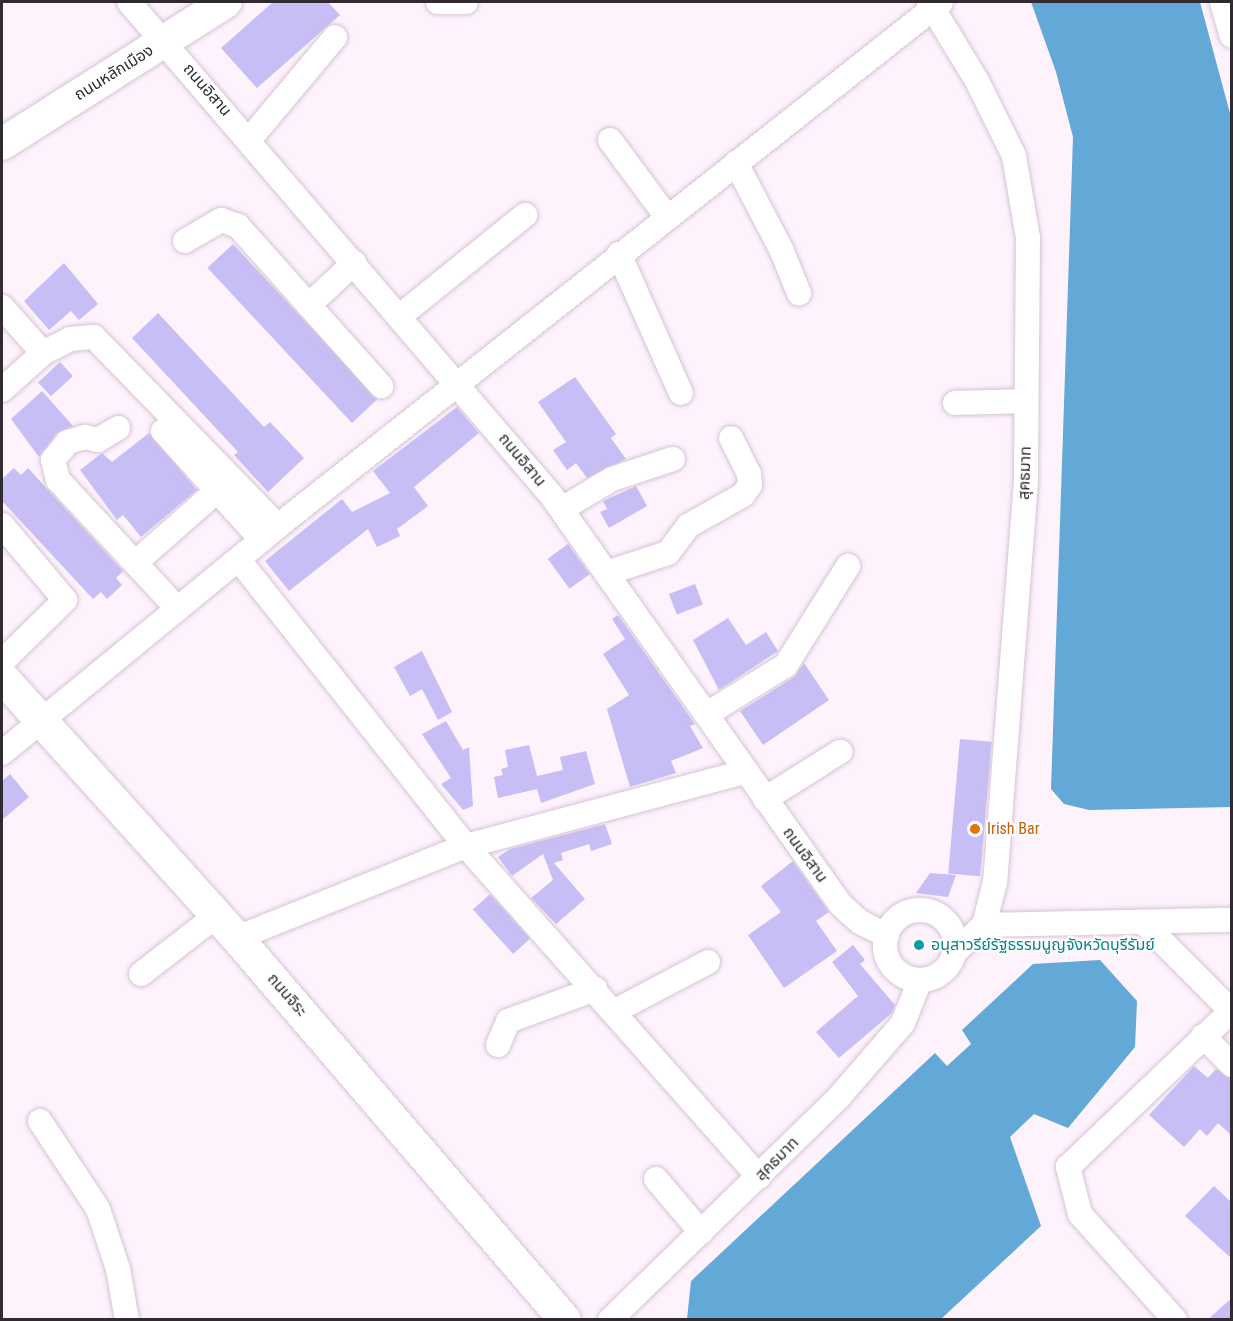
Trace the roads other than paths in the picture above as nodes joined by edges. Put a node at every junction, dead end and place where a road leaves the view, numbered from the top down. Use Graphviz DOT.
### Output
graph roads {
  1 [pos="129,2"];
  2 [pos="226,2"];
  3 [pos="438,2"];
  4 [pos="466,2"];
  5 [pos="1222,2"];
  6 [pos="934,3"];
  7 [pos="1232,36"];
  8 [pos="335,37"];
  9 [pos="164,41"];
  10 [pos="249,140"];
  11 [pos="610,140"];
  12 [pos="2,144"];
  13 [pos="735,163"];
  14 [pos="525,215"];
  15 [pos="667,217"];
  16 [pos="185,241"];
  17 [pos="619,254"];
  18 [pos="354,262"];
  19 [pos="799,293"];
  20 [pos="309,305"];
  21 [pos="2,307"];
  22 [pos="400,316"];
  23 [pos="43,353"];
  24 [pos="458,383"];
  25 [pos="381,386"];
  26 [pos="2,390"];
  27 [pos="681,393"];
  28 [pos="1026,401"];
  29 [pos="955,403"];
  30 [pos="118,428"];
  31 [pos="163,431"];
  32 [pos="731,438"];
  33 [pos="673,459"];
  34 [pos="217,490"];
  35 [pos="562,509"];
  36 [pos="2,525"];
  37 [pos="270,533"];
  38 [pos="239,560"];
  39 [pos="135,563"];
  40 [pos="848,566"];
  41 [pos="608,573"];
  42 [pos="178,609"];
  43 [pos="2,662"];
  44 [pos="2,677"];
  45 [pos="707,714"];
  46 [pos="42,721"];
  47 [pos="840,752"];
  48 [pos="2,753"];
  49 [pos="745,772"];
  50 [pos="765,799"];
  51 [pos="466,846"];
  52 [pos="217,915"];
  53 [pos="1232,920"];
  54 [pos="1145,924"];
  55 [pos="984,925"];
  56 [pos="887,936"];
  57 [pos="237,938"];
  58 [pos="954,953"];
  59 [pos="708,962"];
  60 [pos="141,974"];
  61 [pos="920,980"];
  62 [pos="595,989"];
  63 [pos="615,1011"];
  64 [pos="1230,1013"];
  65 [pos="1203,1036"];
  66 [pos="498,1045"];
  67 [pos="1232,1065"];
  68 [pos="40,1121"];
  69 [pos="759,1177"];
  70 [pos="656,1179"];
  71 [pos="701,1232"];
  72 [pos="127,1320"];
  73 [pos="565,1320"];
  74 [pos="610,1320"];
  75 [pos="1175,1320"];
  1 -- 9 [label="street, ถนนอิสาน"];
  2 -- 9 [label="main road, ถนนหลักเมือง"];
  3 -- 4 [label="street"];
  5 -- 7 [label="street"];
  6 -- 13 [label="street"];
  6 -- 28 [label="street, สุคธมาท"];
  8 -- 10 [label="street"];
  9 -- 10 [label="street, ถนนอิสาน"];
  9 -- 12 [label="main road, ถนนหลักเมือง"];
  10 -- 18 [label="street, ถนนอิสาน"];
  11 -- 15 [label="street"];
  13 -- 15 [label="street"];
  13 -- 19 [label="street"];
  14 -- 22 [label="street"];
  15 -- 17 [label="street"];
  16 -- 20 [label="street"];
  17 -- 24 [label="street"];
  17 -- 27 [label="street"];
  18 -- 20 [label="street"];
  18 -- 22 [label="street, ถนนอิสาน"];
  20 -- 25 [label="street"];
  21 -- 23 [label="street"];
  22 -- 24 [label="street, ถนนอิสาน"];
  23 -- 26 [label="street"];
  23 -- 37 [label="street"];
  24 -- 35 [label="street, ถนนอิสาน"];
  24 -- 37 [label="street"];
  28 -- 29 [label="street"];
  28 -- 55 [label="street, สุคธมาท"];
  30 -- 39 [label="street"];
  31 -- 34 [label="street"];
  32 -- 41 [label="street"];
  33 -- 35 [label="street"];
  34 -- 37 [label="street"];
  34 -- 39 [label="street"];
  35 -- 41 [label="street, ถนนอิสาน"];
  36 -- 43 [label="street"];
  37 -- 38 [label="street"];
  38 -- 42 [label="street"];
  38 -- 51 [label="street"];
  39 -- 42 [label="street"];
  40 -- 45 [label="street"];
  41 -- 45 [label="street, ถนนอิสาน"];
  42 -- 46 [label="street"];
  44 -- 46 [label="main road, ถนนจิระ"];
  45 -- 49 [label="street, ถนนอิสาน"];
  46 -- 48 [label="street"];
  46 -- 52 [label="main road, ถนนจิระ"];
  47 -- 50 [label="street"];
  49 -- 50 [label="street, ถนนอิสาน"];
  49 -- 51 [label="street"];
  50 -- 56 [label="street, ถนนอิสาน"];
  51 -- 57 [label="street"];
  51 -- 62 [label="street"];
  52 -- 57 [label="main road, ถนนจิระ"];
  52 -- 60 [label="street"];
  53 -- 54 [label="street"];
  54 -- 55 [label="street"];
  54 -- 64 [label="street"];
  55 -- 58 [label="street"];
  56 -- 58 [label="street"];
  56 -- 61 [label="street"];
  57 -- 73 [label="main road, ถนนจิระ"];
  58 -- 61 [label="street"];
  59 -- 63 [label="street"];
  61 -- 69 [label="street, สุคธมาท"];
  62 -- 63 [label="street"];
  62 -- 66 [label="street"];
  63 -- 69 [label="street"];
  64 -- 65 [label="street"];
  65 -- 67 [label="street"];
  65 -- 75 [label="street"];
  68 -- 72 [label="street"];
  69 -- 71 [label="street, สุคธมาท"];
  70 -- 71 [label="street"];
  71 -- 74 [label="street, สุคธมาท"];
}
